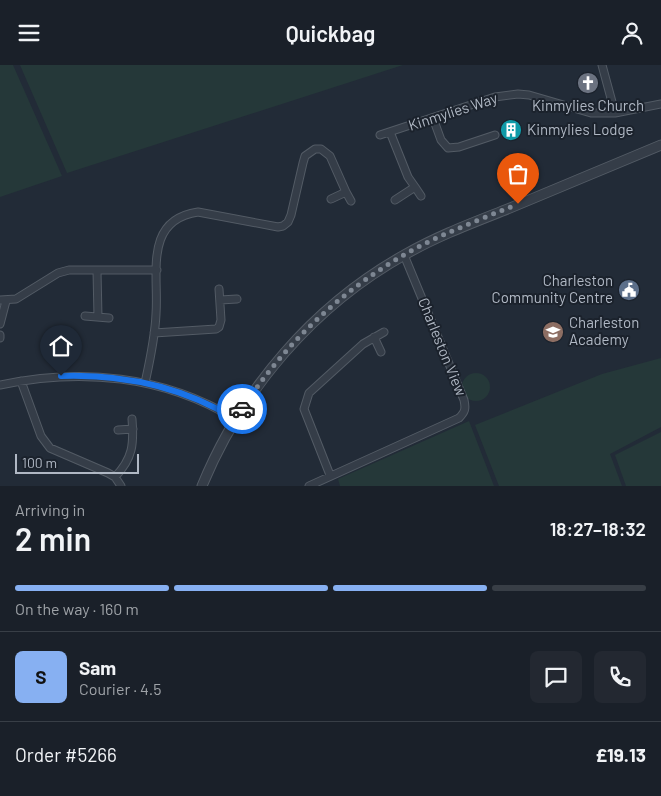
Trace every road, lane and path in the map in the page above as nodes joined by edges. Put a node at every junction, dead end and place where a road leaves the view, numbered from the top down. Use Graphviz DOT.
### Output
graph roads {
  1 [pos="602,65"];
  2 [pos="661,104"];
  3 [pos="615,113"];
  4 [pos="432,118"];
  5 [pos="390,132"];
  6 [pos="380,135"];
  7 [pos="495,135"];
  8 [pos="661,145"];
  9 [pos="414,187"];
  10 [pos="346,192"];
  11 [pos="421,196"];
  12 [pos="331,199"];
  13 [pos="395,200"];
  14 [pos="351,201"];
  15 [pos="404,255"];
  16 [pos="157,270"];
  17 [pos="97,271"];
  18 [pos="219,289"];
  19 [pos="237,299"];
  20 [pos="3,300"];
  21 [pos="220,300"];
  22 [pos="85,316"];
  23 [pos="98,317"];
  24 [pos="110,318"];
  25 [pos="0,324"];
  26 [pos="384,332"];
  27 [pos="154,333"];
  28 [pos="374,337"];
  29 [pos="381,352"];
  30 [pos="21,381"];
  31 [pos="145,383"];
  32 [pos="0,385"];
  33 [pos="132,419"];
  34 [pos="235,419"];
  35 [pos="133,429"];
  36 [pos="118,430"];
  37 [pos="330,475"];
  38 [pos="115,477"];
  39 [pos="121,486"];
  40 [pos="202,486"];
  41 [pos="309,486"];
  1 -- 3 [label="street"];
  2 -- 3 [label="street, Kinmylies Way"];
  3 -- 4 [label="street, Kinmylies Way"];
  4 -- 5 [label="street, Kinmylies Way"];
  4 -- 7 [label="street"];
  5 -- 6 [label="street, Kinmylies Way"];
  5 -- 9 [label="street"];
  8 -- 15 [label="street"];
  9 -- 11 [label="street"];
  9 -- 13 [label="street"];
  10 -- 12 [label="street"];
  10 -- 14 [label="street"];
  10 -- 16 [label="street"];
  15 -- 34 [label="street"];
  15 -- 37 [label="street, Charleston View"];
  16 -- 17 [label="street"];
  16 -- 27 [label="street"];
  17 -- 20 [label="street"];
  17 -- 23 [label="street"];
  18 -- 21 [label="street"];
  19 -- 21 [label="street"];
  20 -- 25 [label="street"];
  21 -- 27 [label="street"];
  22 -- 23 [label="street"];
  23 -- 24 [label="street"];
  26 -- 28 [label="street"];
  27 -- 31 [label="street"];
  28 -- 29 [label="street"];
  28 -- 37 [label="street"];
  30 -- 31 [label="street"];
  30 -- 32 [label="street"];
  30 -- 38 [label="street"];
  31 -- 34 [label="street"];
  33 -- 35 [label="street"];
  34 -- 40 [label="street"];
  35 -- 36 [label="street"];
  35 -- 38 [label="street"];
  37 -- 41 [label="street, Charleston View"];
  38 -- 39 [label="street"];
}
